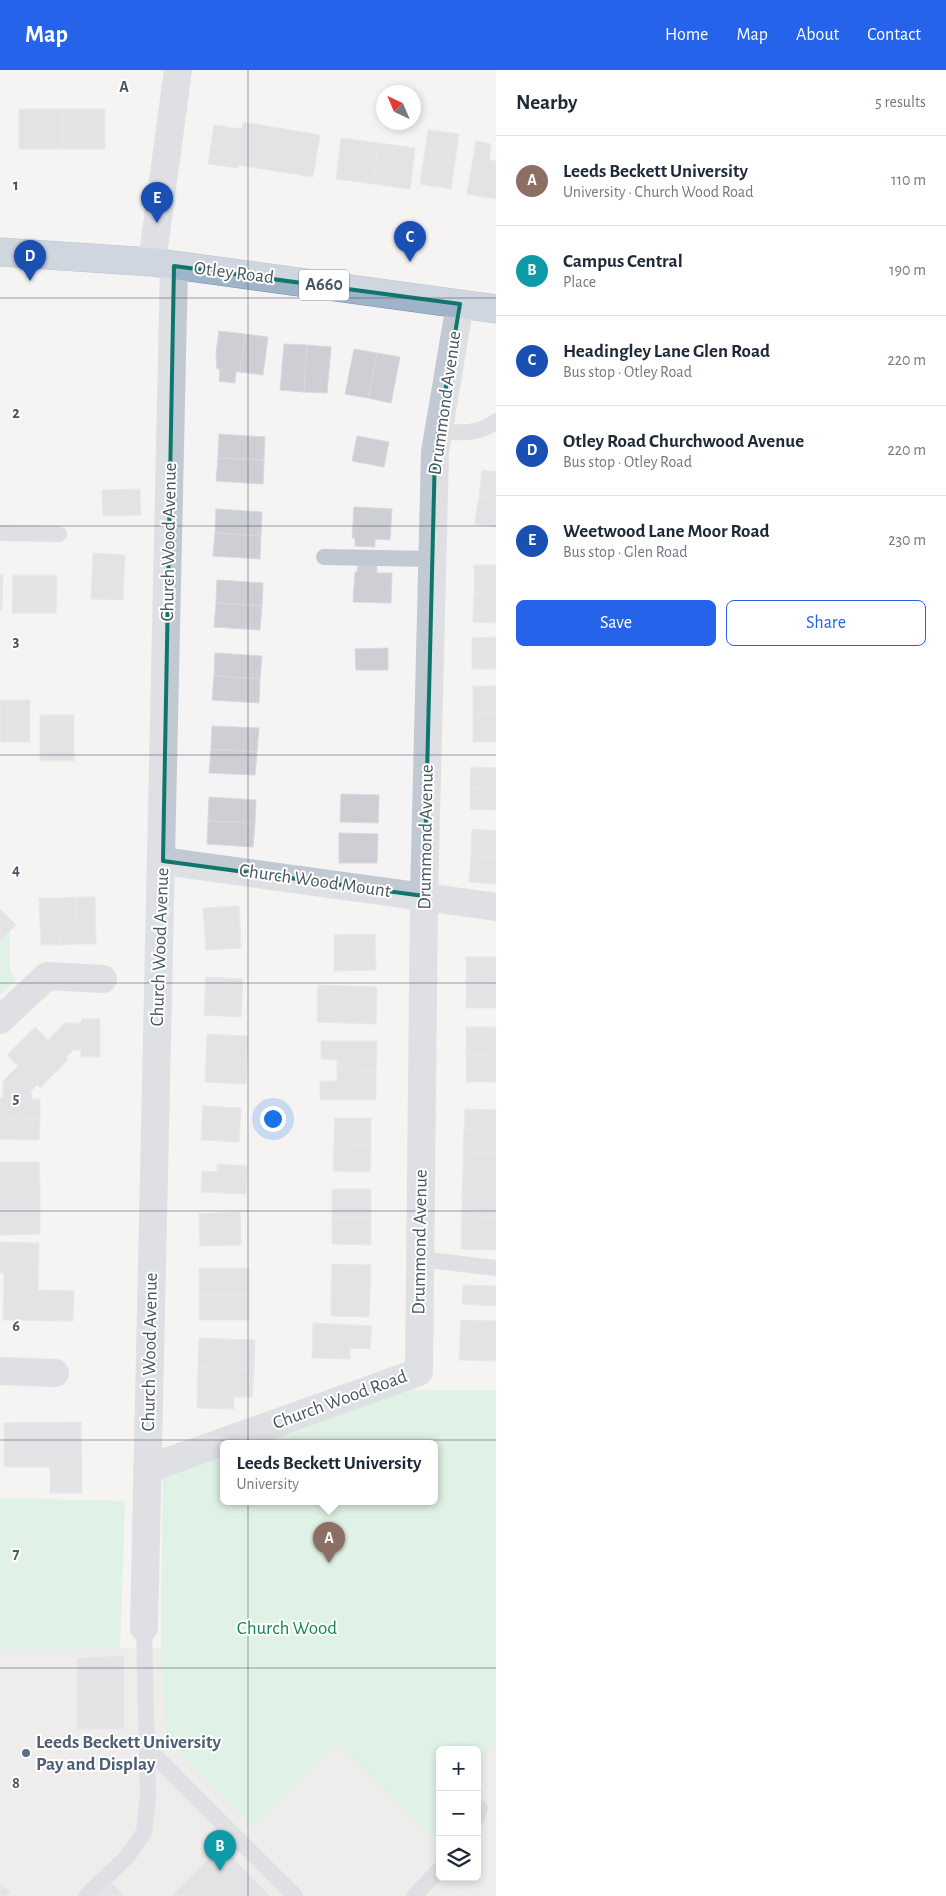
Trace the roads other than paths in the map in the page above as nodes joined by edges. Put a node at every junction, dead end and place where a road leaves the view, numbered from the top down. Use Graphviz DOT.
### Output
graph roads {
  1 [pos="178,70"];
  2 [pos="0,252"];
  3 [pos="163,264"];
  4 [pos="460,304"];
  5 [pos="496,309"];
  6 [pos="496,421"];
  7 [pos="438,431"];
  8 [pos="0,532"];
  9 [pos="59,534"];
  10 [pos="324,557"];
  11 [pos="432,559"];
  12 [pos="162,860"];
  13 [pos="424,896"];
  14 [pos="496,907"];
  15 [pos="103,979"];
  16 [pos="0,1020"];
  17 [pos="420,1259"];
  18 [pos="496,1268"];
  19 [pos="0,1371"];
  20 [pos="419,1372"];
  21 [pos="55,1373"];
  22 [pos="231,1440"];
  23 [pos="220,1444"];
  24 [pos="148,1470"];
  25 [pos="144,1628"];
  26 [pos="148,1748"];
  27 [pos="436,1872"];
  28 [pos="86,1896"];
  29 [pos="295,1896"];
  30 [pos="414,1896"];
  1 -- 3 [label="street, Church Wood Avenue"];
  2 -- 3 [label="highway, Otley Road / A660"];
  3 -- 4 [label="highway, Otley Road / A660"];
  3 -- 12 [label="street, Church Wood Avenue"];
  4 -- 5 [label="highway, Otley Road / A660"];
  4 -- 7 [label="street, Drummond Avenue"];
  6 -- 7 [label="lane"];
  7 -- 11 [label="street, Drummond Avenue"];
  8 -- 9 [label="lane"];
  10 -- 11 [label="lane"];
  11 -- 13 [label="street, Drummond Avenue"];
  12 -- 13 [label="street, Church Wood Mount"];
  12 -- 24 [label="street, Church Wood Avenue"];
  13 -- 14 [label="street, Church Wood Mount"];
  13 -- 17 [label="street, Drummond Avenue"];
  15 -- 16 [label="street"];
  17 -- 18 [label="lane"];
  17 -- 20 [label="street, Drummond Avenue"];
  19 -- 21 [label="street"];
  20 -- 22 [label="street, Church Wood Road"];
  23 -- 24 [label="street, Church Wood Road"];
  24 -- 25 [label="street, Church Wood Avenue"];
  25 -- 26 [label="lane"];
  26 -- 28 [label="lane"];
  26 -- 29 [label="lane"];
  27 -- 30 [label="lane"];
}
